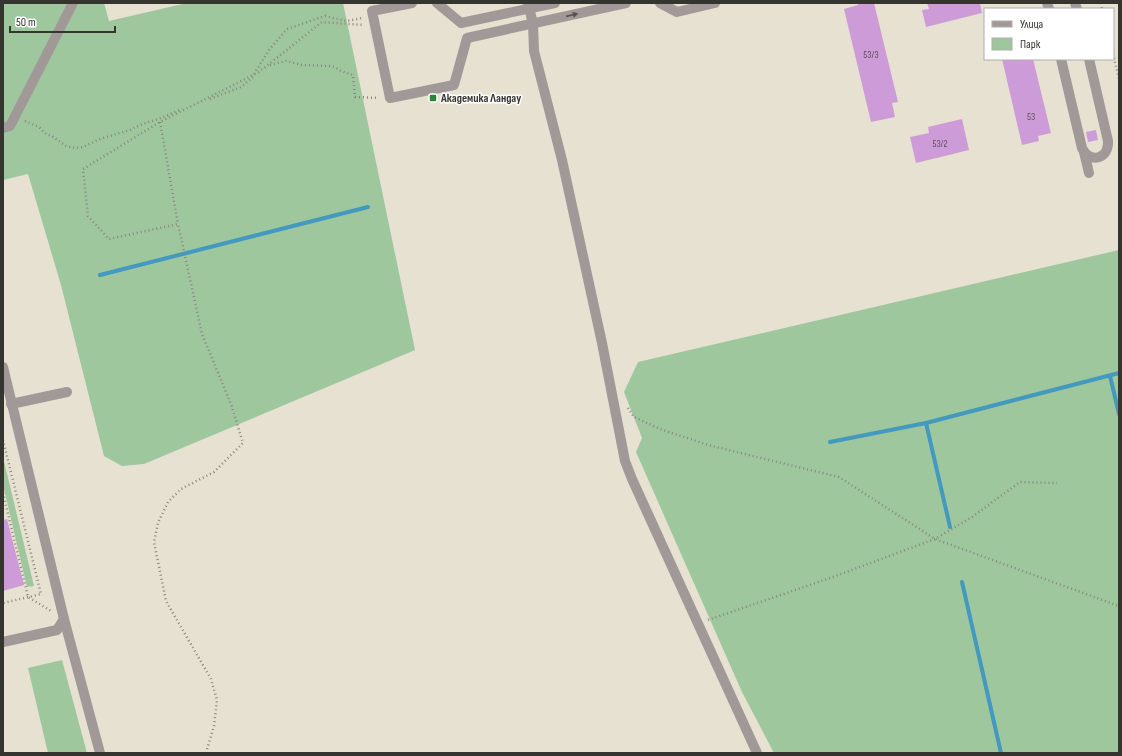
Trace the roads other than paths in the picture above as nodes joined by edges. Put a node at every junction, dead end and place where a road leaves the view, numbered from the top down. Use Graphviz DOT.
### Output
graph roads {
  1 [pos="73,3"];
  2 [pos="412,3"];
  3 [pos="437,3"];
  4 [pos="555,3"];
  5 [pos="626,3"];
  6 [pos="660,3"];
  7 [pos="715,3"];
  8 [pos="529,6"];
  9 [pos="533,24"];
  10 [pos="1061,60"];
  11 [pos="1089,60"];
  12 [pos="6,127"];
  13 [pos="1084,152"];
  14 [pos="1089,173"];
  15 [pos="3,367"];
  16 [pos="67,392"];
  17 [pos="8,398"];
  18 [pos="64,619"];
  19 [pos="3,642"];
  20 [pos="100,753"];
  21 [pos="757,753"];
  1 -- 12 [label="street"];
  2 -- 9 [label="street"];
  3 -- 8 [label="street"];
  4 -- 8 [label="street"];
  9 -- 5 [label="street, one-way"];
  6 -- 7 [label="street"];
  8 -- 9 [label="street"];
  9 -- 21 [label="street"];
  10 -- 13 [label="street"];
  11 -- 13 [label="street"];
  13 -- 14 [label="street"];
  15 -- 17 [label="street"];
  16 -- 17 [label="street"];
  17 -- 18 [label="street"];
  18 -- 19 [label="street"];
  18 -- 20 [label="street"];
}
